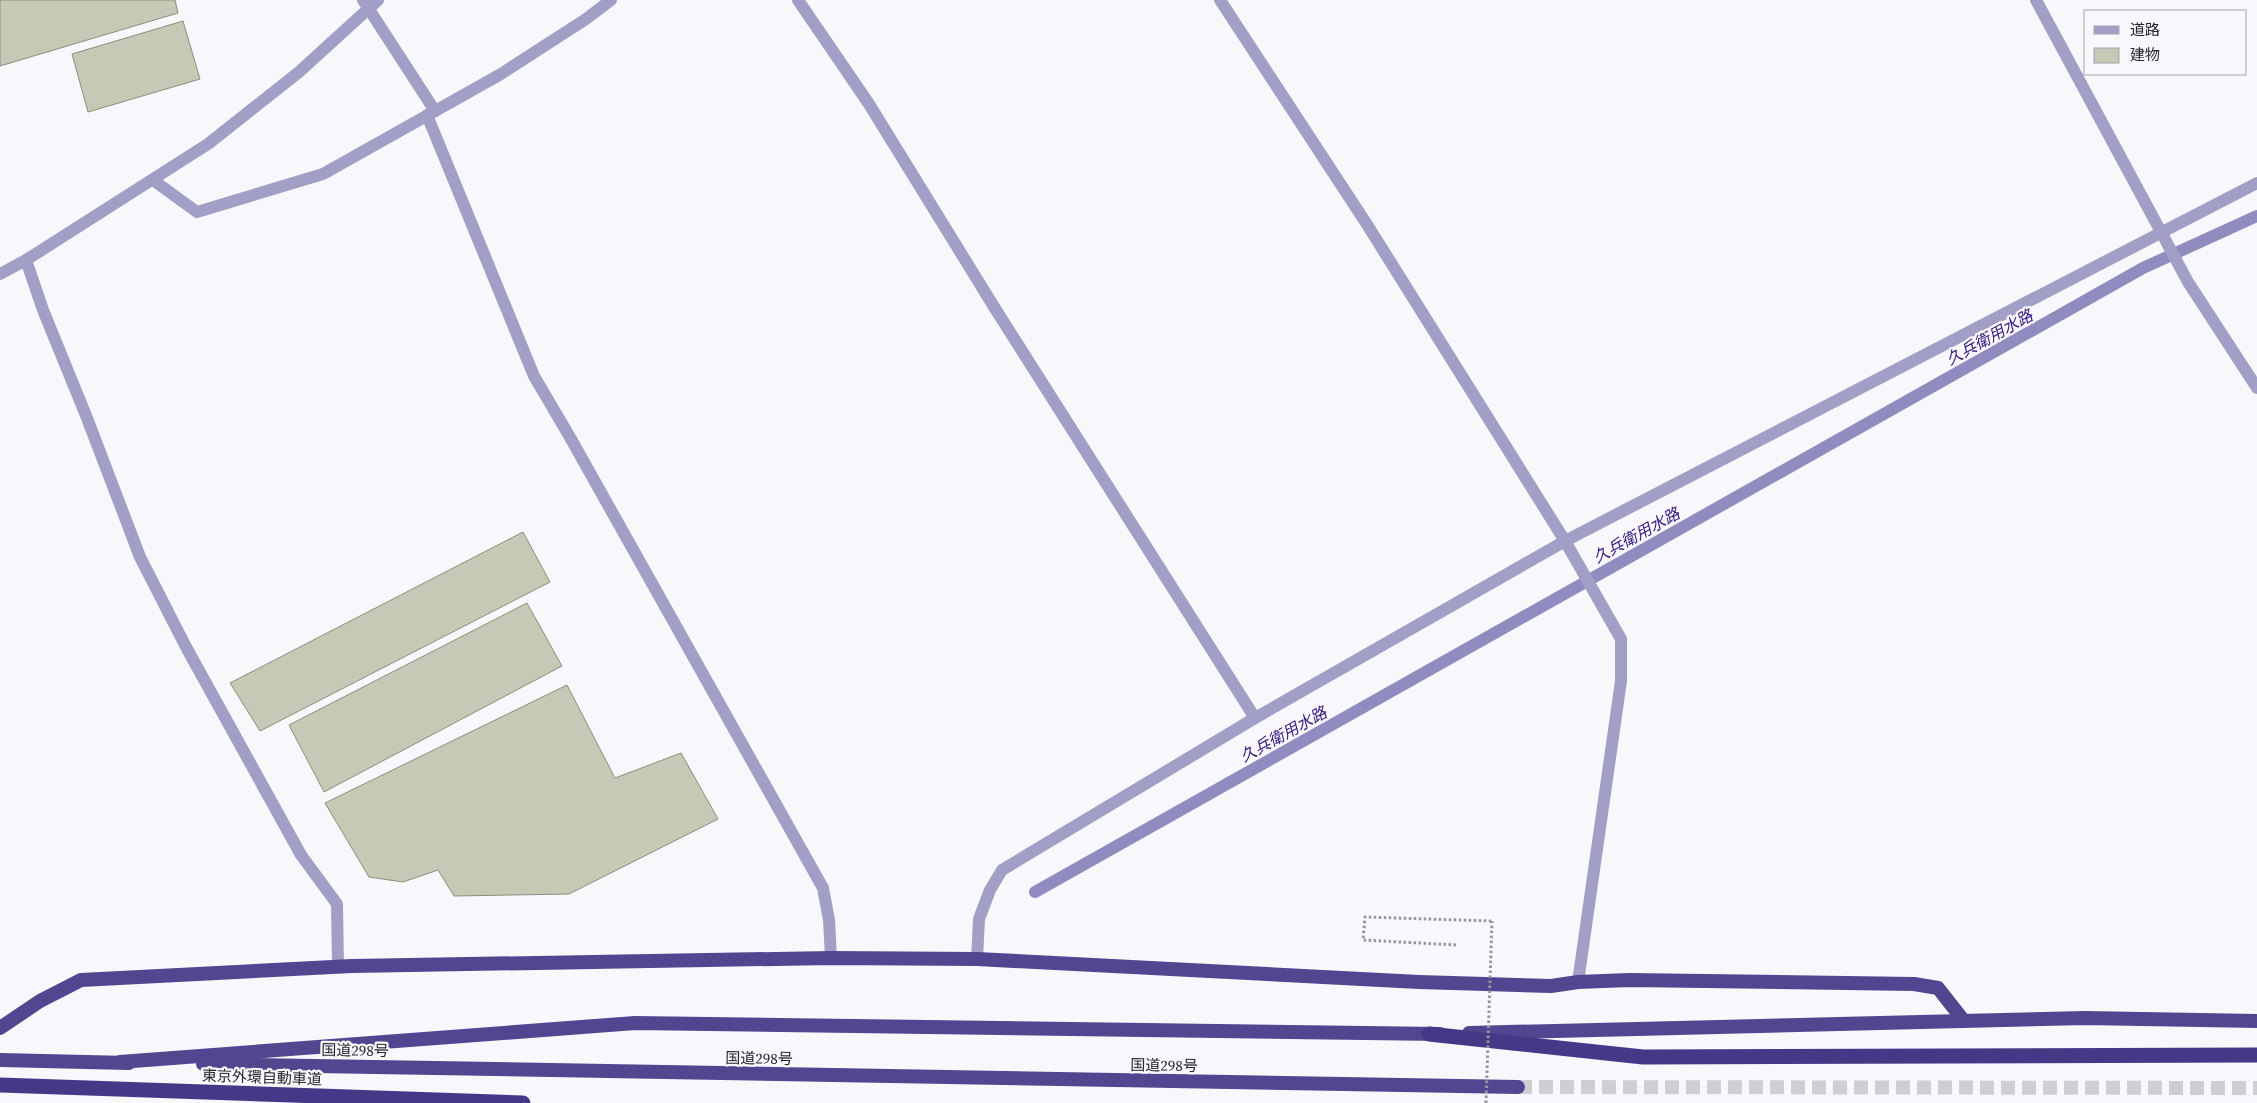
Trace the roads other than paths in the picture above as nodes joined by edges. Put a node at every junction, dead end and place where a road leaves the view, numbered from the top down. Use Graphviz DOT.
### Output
graph roads {
  1 [pos="378,0"];
  2 [pos="611,0"];
  3 [pos="798,0"];
  4 [pos="1220,0"];
  5 [pos="2036,0"];
  6 [pos="365,5"];
  7 [pos="431,113"];
  8 [pos="153,180"];
  9 [pos="2257,183"];
  10 [pos="2161,233"];
  11 [pos="26,260"];
  12 [pos="0,274"];
  13 [pos="2257,388"];
  14 [pos="1565,540"];
  15 [pos="1255,718"];
  16 [pos="831,958"];
  17 [pos="977,959"];
  18 [pos="338,967"];
  19 [pos="1578,982"];
  20 [pos="1964,1021"];
  21 [pos="2257,1021"];
  22 [pos="0,1028"];
  23 [pos="1429,1034"];
  24 [pos="2257,1055"];
  25 [pos="0,1060"];
  26 [pos="120,1062"];
  27 [pos="0,1085"];
  28 [pos="1518,1087"];
  29 [pos="523,1103"];
  1 -- 6 [label="street"];
  2 -- 7 [label="street"];
  3 -- 15 [label="street"];
  4 -- 14 [label="street"];
  5 -- 10 [label="street"];
  6 -- 7 [label="street"];
  6 -- 8 [label="street"];
  7 -- 8 [label="street"];
  7 -- 16 [label="street"];
  8 -- 11 [label="street"];
  9 -- 10 [label="street"];
  10 -- 13 [label="street"];
  10 -- 14 [label="street"];
  11 -- 12 [label="street"];
  11 -- 18 [label="street"];
  14 -- 15 [label="street"];
  14 -- 19 [label="street"];
  15 -- 17 [label="street"];
  16 -- 17 [label="highway"];
  16 -- 18 [label="highway"];
  17 -- 19 [label="highway"];
  18 -- 22 [label="highway"];
  19 -- 20 [label="highway"];
  20 -- 21 [label="highway"];
  20 -- 23 [label="highway"];
  23 -- 24 [label="highway"];
  23 -- 26 [label="highway"];
  25 -- 26 [label="highway, 国道298号"];
  26 -- 28 [label="highway, 国道298号"];
  27 -- 29 [label="highway, 東京外環自動車道"];
}
